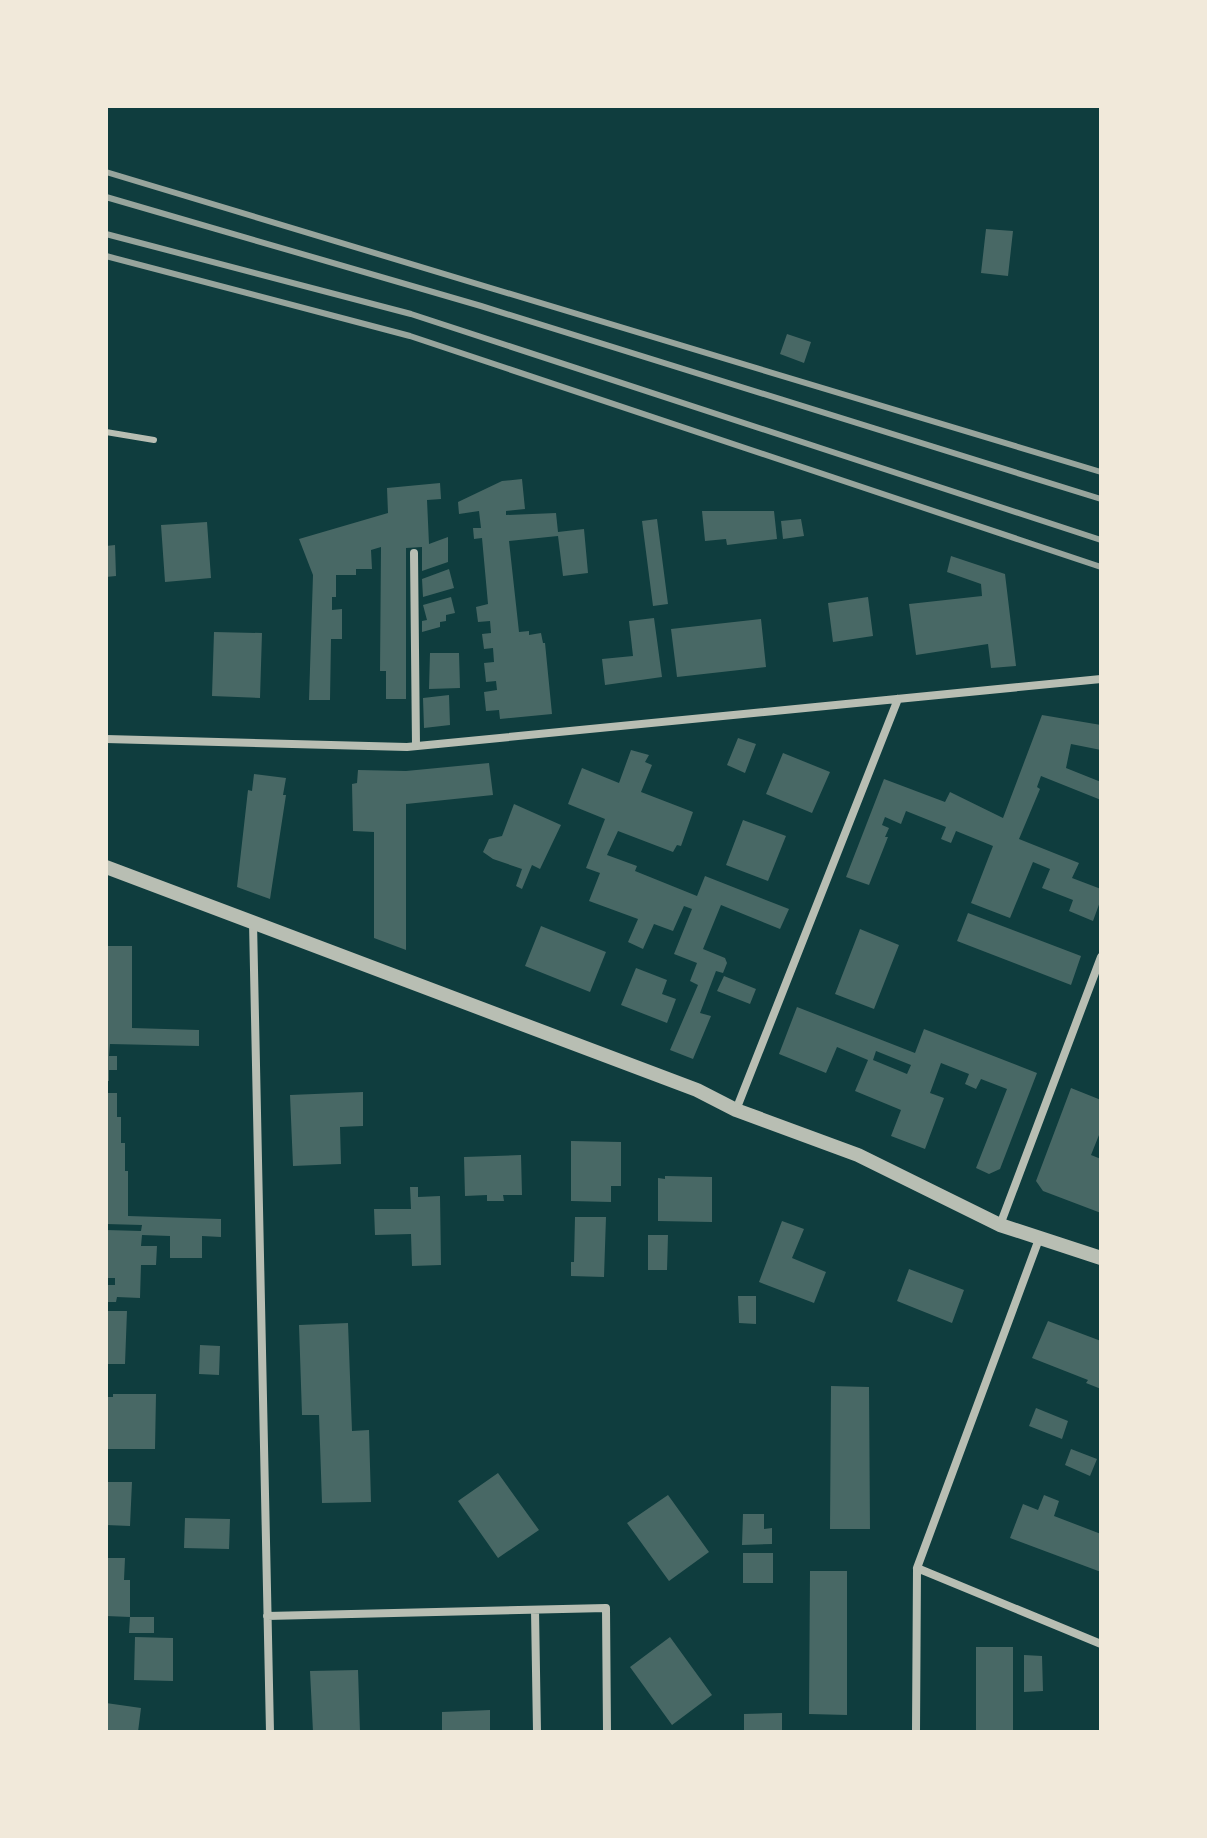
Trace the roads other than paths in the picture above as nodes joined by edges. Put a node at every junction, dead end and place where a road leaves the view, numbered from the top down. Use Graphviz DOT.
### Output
graph roads {
  1 [pos="106,432"];
  2 [pos="154,440"];
  3 [pos="414,553"];
  4 [pos="1101,679"];
  5 [pos="898,699"];
  6 [pos="106,739"];
  7 [pos="416,746"];
  8 [pos="106,867"];
  9 [pos="253,922"];
  10 [pos="1101,957"];
  11 [pos="736,1110"];
  12 [pos="1000,1225"];
  13 [pos="1039,1239"];
  14 [pos="1101,1258"];
  15 [pos="917,1568"];
  16 [pos="535,1610"];
  17 [pos="267,1616"];
  18 [pos="1101,1644"];
  19 [pos="270,1732"];
  20 [pos="537,1732"];
  21 [pos="607,1732"];
  22 [pos="916,1732"];
  1 -- 2 [label="lane"];
  3 -- 7 [label="street"];
  4 -- 5 [label="street"];
  5 -- 7 [label="street"];
  5 -- 11 [label="street"];
  6 -- 7 [label="street"];
  8 -- 9 [label="street"];
  9 -- 11 [label="street"];
  9 -- 17 [label="street"];
  10 -- 12 [label="street"];
  11 -- 12 [label="street"];
  12 -- 13 [label="street"];
  13 -- 14 [label="street"];
  13 -- 15 [label="street"];
  15 -- 18 [label="street"];
  15 -- 22 [label="street"];
  16 -- 17 [label="street"];
  16 -- 20 [label="street"];
  16 -- 21 [label="street"];
  17 -- 19 [label="street"];
}
